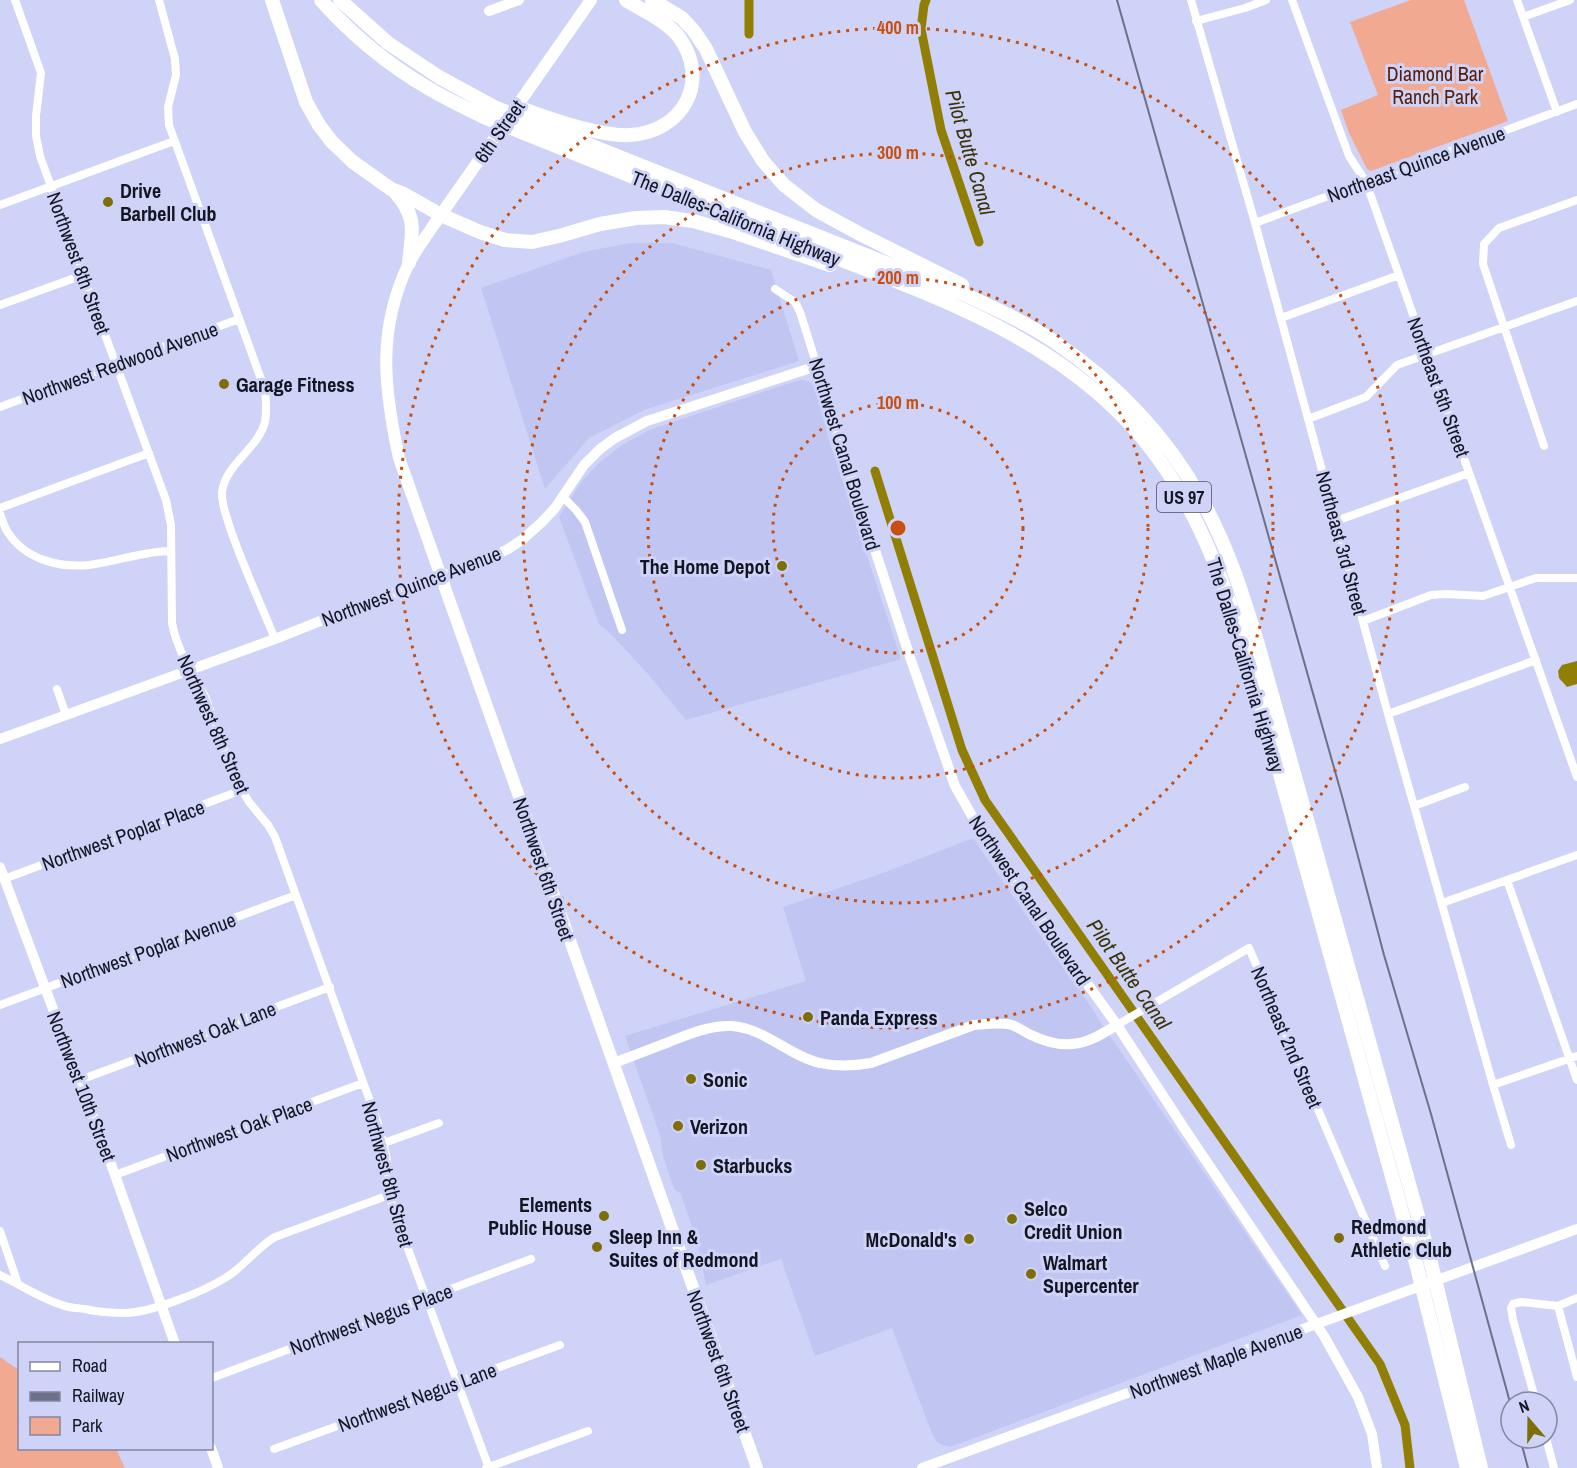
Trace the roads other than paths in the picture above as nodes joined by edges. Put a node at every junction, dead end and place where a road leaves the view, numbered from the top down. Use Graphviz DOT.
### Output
graph roads {
  1 [pos="15,0"];
  2 [pos="159,0"];
  3 [pos="272,0"];
  4 [pos="321,0"];
  5 [pos="340,0"];
  6 [pos="519,0"];
  7 [pos="591,0"];
  8 [pos="626,0"];
  9 [pos="652,0"];
  10 [pos="1191,0"];
  11 [pos="1266,0"];
  12 [pos="1292,0"];
  13 [pos="1517,0"];
  14 [pos="1570,0"];
  15 [pos="489,11"];
  16 [pos="1523,17"];
  17 [pos="1196,21"];
  18 [pos="439,77"];
  19 [pos="1577,104"];
  20 [pos="1557,112"];
  21 [pos="174,141"];
  22 [pos="1366,182"];
  23 [pos="51,186"];
  24 [pos="391,189"];
  25 [pos="1577,200"];
  26 [pos="0,205"];
  27 [pos="441,215"];
  28 [pos="1255,223"];
  29 [pos="409,263"];
  30 [pos="83,275"];
  31 [pos="1399,275"];
  32 [pos="775,289"];
  33 [pos="920,292"];
  34 [pos="1576,304"];
  35 [pos="0,305"];
  36 [pos="1014,318"];
  37 [pos="1281,318"];
  38 [pos="239,319"];
  39 [pos="1503,327"];
  40 [pos="1427,354"];
  41 [pos="116,364"];
  42 [pos="817,366"];
  43 [pos="0,407"];
  44 [pos="1308,419"];
  45 [pos="1544,446"];
  46 [pos="149,453"];
  47 [pos="1469,473"];
  48 [pos="562,496"];
  49 [pos="0,508"];
  50 [pos="0,514"];
  51 [pos="1336,521"];
  52 [pos="171,551"];
  53 [pos="441,576"];
  54 [pos="1577,578"];
  55 [pos="1510,588"];
  56 [pos="1363,621"];
  57 [pos="622,630"];
  58 [pos="275,639"];
  59 [pos="1536,660"];
  60 [pos="191,670"];
  61 [pos="57,689"];
  62 [pos="1388,714"];
  63 [pos="66,715"];
  64 [pos="0,739"];
  65 [pos="1577,777"];
  66 [pos="1464,787"];
  67 [pos="242,790"];
  68 [pos="1414,806"];
  69 [pos="1577,855"];
  70 [pos="0,867"];
  71 [pos="4,879"];
  72 [pos="1507,880"];
  73 [pos="296,894"];
  74 [pos="1442,903"];
  75 [pos="330,987"];
  76 [pos="45,988"];
  77 [pos="0,1005"];
  78 [pos="1120,1024"];
  79 [pos="1573,1058"];
  80 [pos="614,1063"];
  81 [pos="80,1080"];
  82 [pos="1577,1080"];
  83 [pos="363,1083"];
  84 [pos="1492,1085"];
  85 [pos="439,1123"];
  86 [pos="384,1143"];
  87 [pos="1511,1145"];
  88 [pos="115,1175"];
  89 [pos="389,1195"];
  90 [pos="1577,1229"];
  91 [pos="0,1231"];
  92 [pos="531,1260"];
  93 [pos="1385,1266"];
  94 [pos="0,1275"];
  95 [pos="18,1284"];
  96 [pos="1577,1298"];
  97 [pos="426,1299"];
  98 [pos="162,1305"];
  99 [pos="1558,1306"];
  100 [pos="175,1342"];
  101 [pos="560,1345"];
  102 [pos="1577,1377"];
  103 [pos="213,1378"];
  104 [pos="457,1382"];
  105 [pos="1533,1390"];
  106 [pos="588,1431"];
  107 [pos="274,1449"];
  108 [pos="211,1450"];
  109 [pos="1549,1450"];
  110 [pos="939,1465"];
  111 [pos="218,1468"];
  112 [pos="488,1468"];
  113 [pos="757,1468"];
  114 [pos="922,1468"];
  115 [pos="1377,1468"];
  116 [pos="1467,1468"];
  117 [pos="1481,1468"];
  118 [pos="1554,1468"];
  1 -- 23 [label="street, Northwest 8th Street"];
  2 -- 21 [label="street"];
  3 -- 24 [label="highway"];
  4 -- 33 [label="highway, The Dalles-California Highway / US 97"];
  5 -- 18 [label="highway, The Dalles-California Highway / US 97"];
  6 -- 15 [label="street"];
  7 -- 27 [label="main road, 6th Street"];
  8 -- 18 [label="highway"];
  9 -- 36 [label="highway"];
  10 -- 17 [label="street, Northeast 3rd Street"];
  11 -- 17 [label="street"];
  12 -- 22 [label="street, Northeast 5th Street"];
  13 -- 16 [label="street"];
  14 -- 16 [label="street"];
  16 -- 20 [label="street"];
  17 -- 28 [label="street, Northeast 3rd Street"];
  18 -- 36 [label="highway, The Dalles-California Highway / US 97"];
  19 -- 20 [label="street, Northeast Quince Avenue"];
  20 -- 22 [label="street, Northeast Quince Avenue"];
  21 -- 23 [label="street"];
  21 -- 38 [label="street"];
  22 -- 28 [label="street, Northeast Quince Avenue"];
  22 -- 31 [label="street, Northeast 5th Street"];
  23 -- 26 [label="street"];
  23 -- 30 [label="street, Northwest 8th Street"];
  24 -- 27 [label="highway"];
  24 -- 29 [label="highway"];
  25 -- 39 [label="street"];
  27 -- 29 [label="main road, 6th Street"];
  27 -- 33 [label="highway"];
  28 -- 37 [label="street, Northeast 3rd Street"];
  29 -- 53 [label="main road, Northwest 6th Street"];
  30 -- 35 [label="street"];
  30 -- 41 [label="street, Northwest 8th Street"];
  31 -- 37 [label="street"];
  31 -- 40 [label="street, Northeast 5th Street"];
  32 -- 42 [label="street, Northwest Canal Boulevard"];
  33 -- 116 [label="highway, The Dalles-California Highway / US 97"];
  34 -- 39 [label="street"];
  36 -- 117 [label="highway, The Dalles-California Highway / US 97"];
  37 -- 44 [label="street, Northeast 3rd Street"];
  38 -- 41 [label="street, Northwest Redwood Avenue"];
  38 -- 58 [label="street"];
  39 -- 40 [label="street"];
  39 -- 45 [label="street"];
  40 -- 44 [label="street"];
  40 -- 47 [label="street, Northeast 5th Street"];
  41 -- 43 [label="street, Northwest Redwood Avenue"];
  41 -- 46 [label="street, Northwest 8th Street"];
  42 -- 48 [label="street, Northwest Quince Avenue"];
  42 -- 78 [label="street, Northwest Canal Boulevard"];
  44 -- 51 [label="street, Northeast 3rd Street"];
  46 -- 49 [label="street"];
  46 -- 52 [label="street, Northwest 8th Street"];
  47 -- 51 [label="street"];
  47 -- 55 [label="street, Northeast 5th Street"];
  48 -- 53 [label="street, Northwest Quince Avenue"];
  48 -- 57 [label="street"];
  50 -- 52 [label="street"];
  51 -- 56 [label="street, Northeast 3rd Street"];
  52 -- 60 [label="street, Northwest 8th Street"];
  53 -- 58 [label="street, Northwest Quince Avenue"];
  53 -- 80 [label="main road, Northwest 6th Street"];
  54 -- 55 [label="street"];
  55 -- 56 [label="street"];
  55 -- 59 [label="street, Northeast 5th Street"];
  56 -- 62 [label="street, Northeast 3rd Street"];
  58 -- 60 [label="street, Northwest Quince Avenue"];
  59 -- 62 [label="street"];
  59 -- 65 [label="street, Northeast 5th Street"];
  60 -- 63 [label="street, Northwest Quince Avenue"];
  60 -- 67 [label="street, Northwest 8th Street"];
  61 -- 63 [label="street"];
  62 -- 68 [label="street, Northeast 3rd Street"];
  63 -- 64 [label="street, Northwest Quince Avenue"];
  66 -- 68 [label="street"];
  67 -- 71 [label="street, Northwest Poplar Place"];
  67 -- 73 [label="street, Northwest 8th Street"];
  68 -- 74 [label="street, Northeast 3rd Street"];
  69 -- 72 [label="street"];
  70 -- 71 [label="street, Northwest 10th Street"];
  71 -- 76 [label="street, Northwest 10th Street"];
  72 -- 74 [label="street"];
  72 -- 79 [label="street"];
  73 -- 75 [label="street, Northwest 8th Street"];
  73 -- 76 [label="street, Northwest Poplar Avenue"];
  74 -- 84 [label="street, Northeast 3rd Street"];
  75 -- 81 [label="street, Northwest Oak Lane"];
  75 -- 83 [label="street, Northwest 8th Street"];
  76 -- 77 [label="street, Northwest Poplar Avenue"];
  76 -- 81 [label="street, Northwest 10th Street"];
  78 -- 80 [label="street"];
  78 -- 93 [label="street, Northeast 2nd Street"];
  78 -- 115 [label="street, Northwest Canal Boulevard"];
  79 -- 82 [label="street"];
  79 -- 84 [label="street"];
  80 -- 113 [label="main road, Northwest 6th Street"];
  81 -- 88 [label="street, Northwest 10th Street"];
  83 -- 86 [label="street, Northwest 8th Street"];
  83 -- 88 [label="street, Northwest Oak Place"];
  84 -- 87 [label="street, Northeast 3rd Street"];
  85 -- 86 [label="street"];
  86 -- 89 [label="street, Northwest 8th Street"];
  88 -- 98 [label="street, Northwest 10th Street"];
  89 -- 97 [label="street, Northwest 8th Street"];
  89 -- 98 [label="street"];
  90 -- 110 [label="street, Northwest Maple Avenue"];
  91 -- 95 [label="street"];
  92 -- 97 [label="street, Northwest Negus Place"];
  94 -- 95 [label="street"];
  95 -- 98 [label="street"];
  96 -- 99 [label="street"];
  97 -- 103 [label="street, Northwest Negus Place"];
  97 -- 104 [label="street, Northwest 8th Street"];
  98 -- 100 [label="street, Northwest 10th Street"];
  99 -- 102 [label="street"];
  99 -- 105 [label="street"];
  101 -- 104 [label="street, Northwest Negus Lane"];
  104 -- 107 [label="street, Northwest Negus Lane"];
  104 -- 112 [label="street, Northwest 8th Street"];
  106 -- 112 [label="street"];
  108 -- 111 [label="street"];
  109 -- 118 [label="street"];
  110 -- 114 [label="street, Northwest Maple Avenue"];
}
